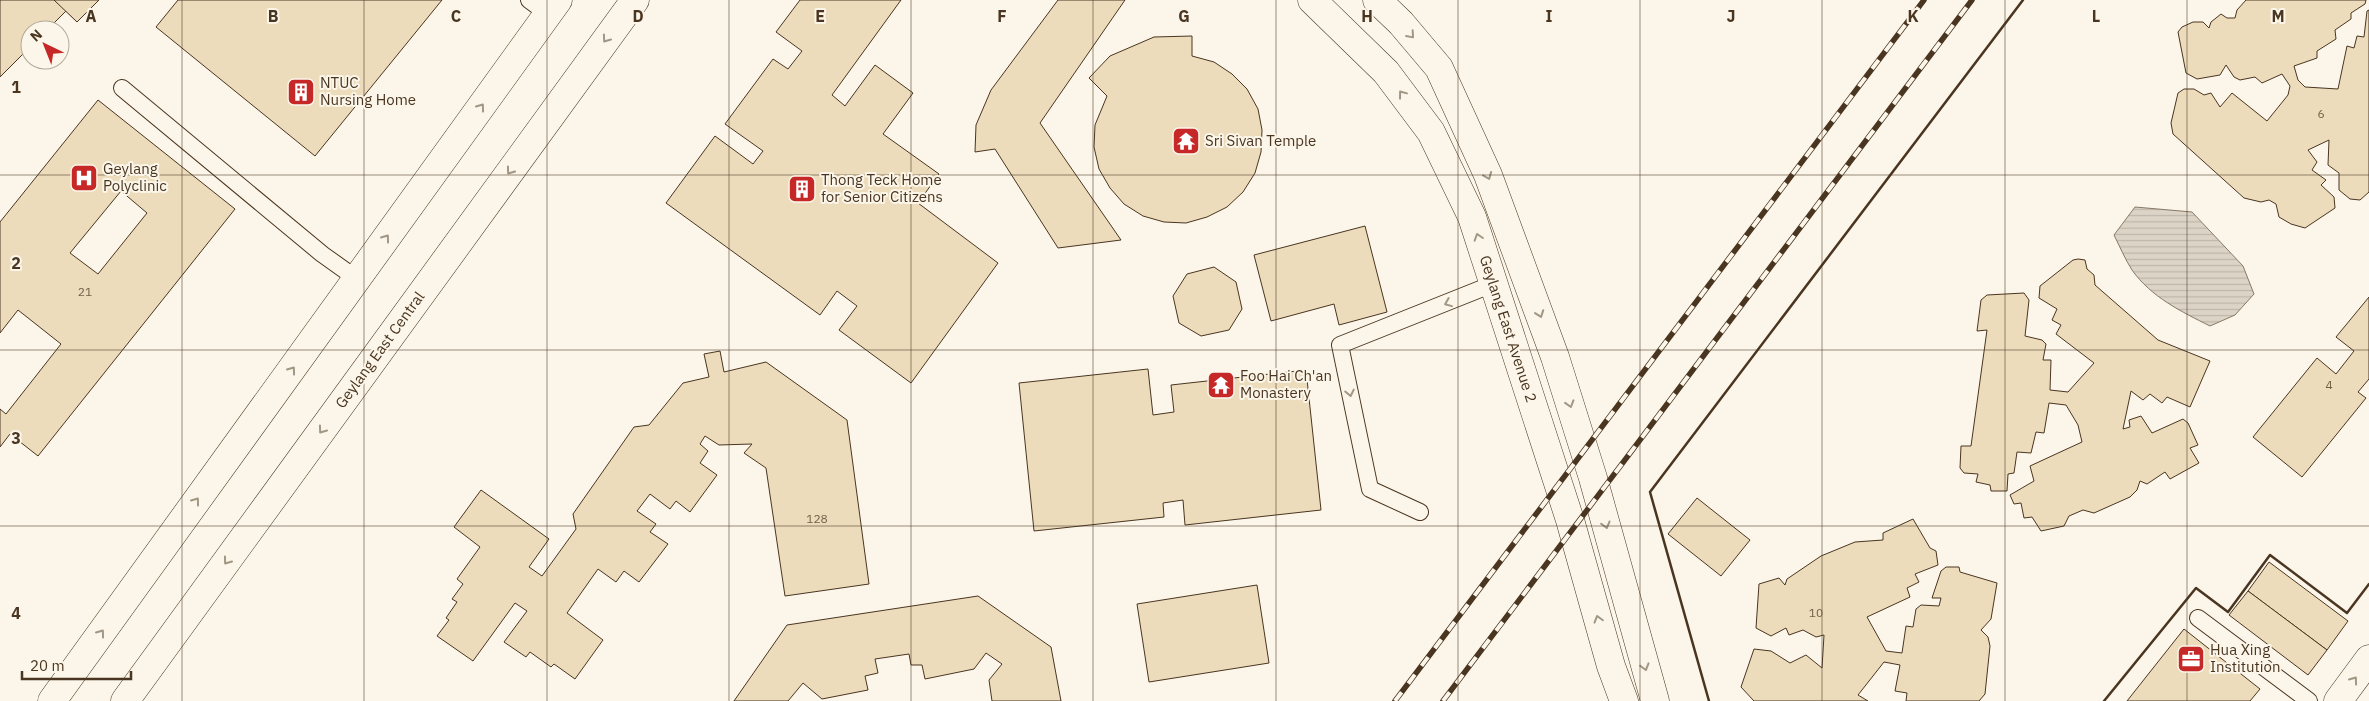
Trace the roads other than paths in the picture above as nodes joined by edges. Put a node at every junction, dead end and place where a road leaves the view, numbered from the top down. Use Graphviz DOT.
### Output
graph roads {
  1 [pos="635,0"];
  2 [pos="1312,0"];
  3 [pos="1377,0"];
  4 [pos="545,5"];
  5 [pos="122,88"];
  6 [pos="357,279"];
  7 [pos="1493,284"];
  8 [pos="1420,512"];
  9 [pos="2198,618"];
  10 [pos="2369,659"];
  11 [pos="52,701"];
  12 [pos="125,701"];
  13 [pos="1624,701"];
  14 [pos="1655,701"];
  15 [pos="2309,701"];
  16 [pos="2338,701"];
  1 -- 12 [label="main road, Geylang East Central, one-way"];
  7 -- 2 [label="main road, Geylang East Avenue 2, one-way"];
  3 -- 14 [label="main road, one-way"];
  6 -- 4 [label="main road, one-way"];
  5 -- 6 [label="lane"];
  11 -- 6 [label="main road, one-way"];
  7 -- 8 [label="lane, one-way"];
  13 -- 7 [label="main road, Geylang East Avenue 2, one-way"];
  9 -- 15 [label="lane"];
  16 -- 10 [label="main road, one-way"];
}
